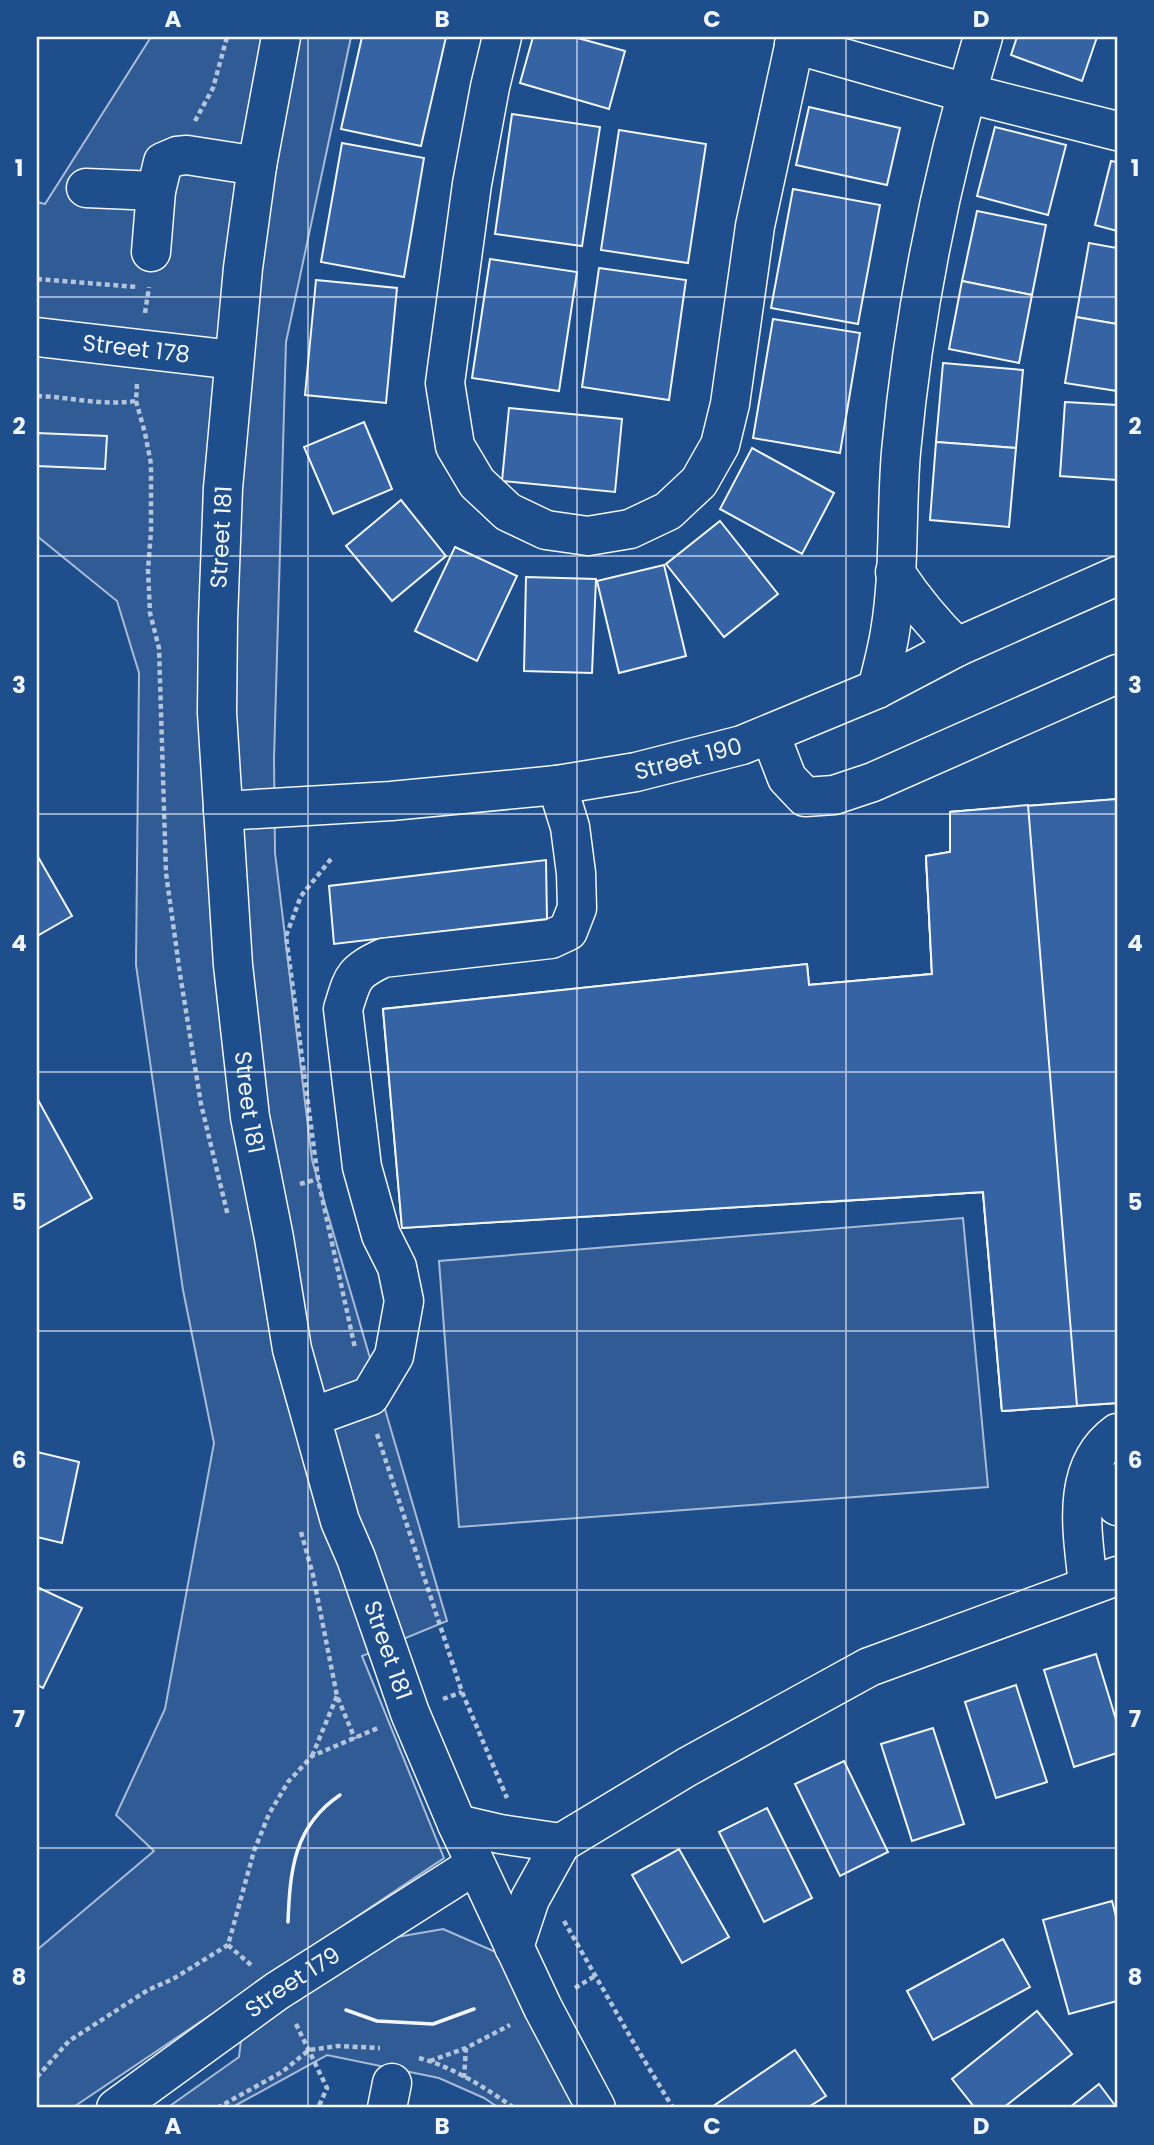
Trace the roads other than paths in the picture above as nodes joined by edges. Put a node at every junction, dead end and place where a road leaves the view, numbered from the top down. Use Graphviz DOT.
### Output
graph roads {
  1 [pos="281,37"];
  2 [pos="502,37"];
  3 [pos="983,37"];
  4 [pos="795,40"];
  5 [pos="966,93"];
  6 [pos="1117,131"];
  7 [pos="257,166"];
  8 [pos="86,188"];
  9 [pos="156,191"];
  10 [pos="150,268"];
  11 [pos="37,337"];
  12 [pos="234,360"];
  13 [pos="895,572"];
  14 [pos="1117,576"];
  15 [pos="957,647"];
  16 [pos="1117,674"];
  17 [pos="877,689"];
  18 [pos="770,734"];
  19 [pos="557,785"];
  20 [pos="223,811"];
  21 [pos="312,1417"];
  22 [pos="1117,1433"];
  23 [pos="1117,1483"];
  24 [pos="1117,1506"];
  25 [pos="1103,1580"];
  26 [pos="457,1824"];
  27 [pos="561,1843"];
  28 [pos="475,1865"];
  29 [pos="514,1947"];
  30 [pos="116,2108"];
  31 [pos="596,2108"];
  1 -- 7 [label="street, Street 181"];
  2 -- 4 [label="street"];
  3 -- 5 [label="street"];
  4 -- 5 [label="street"];
  5 -- 6 [label="street"];
  5 -- 13 [label="street"];
  7 -- 9 [label="street"];
  7 -- 12 [label="street, Street 181"];
  8 -- 9 [label="street"];
  9 -- 10 [label="street"];
  11 -- 12 [label="street, Street 178"];
  12 -- 20 [label="street, Street 181"];
  13 -- 15 [label="street"];
  13 -- 17 [label="street"];
  14 -- 15 [label="street, Street 190"];
  15 -- 17 [label="street, Street 190"];
  16 -- 18 [label="street"];
  17 -- 18 [label="street, Street 190"];
  18 -- 19 [label="street, Street 190"];
  19 -- 20 [label="street, Street 190"];
  19 -- 21 [label="street"];
  20 -- 21 [label="street, Street 181"];
  21 -- 26 [label="street, Street 181"];
  22 -- 25 [label="street"];
  23 -- 24 [label="street"];
  25 -- 27 [label="street"];
  26 -- 27 [label="street"];
  26 -- 28 [label="street, Street 181"];
  27 -- 29 [label="street"];
  28 -- 29 [label="street, Street 181"];
  28 -- 30 [label="street, Street 179"];
  29 -- 31 [label="street, Street 181"];
}
